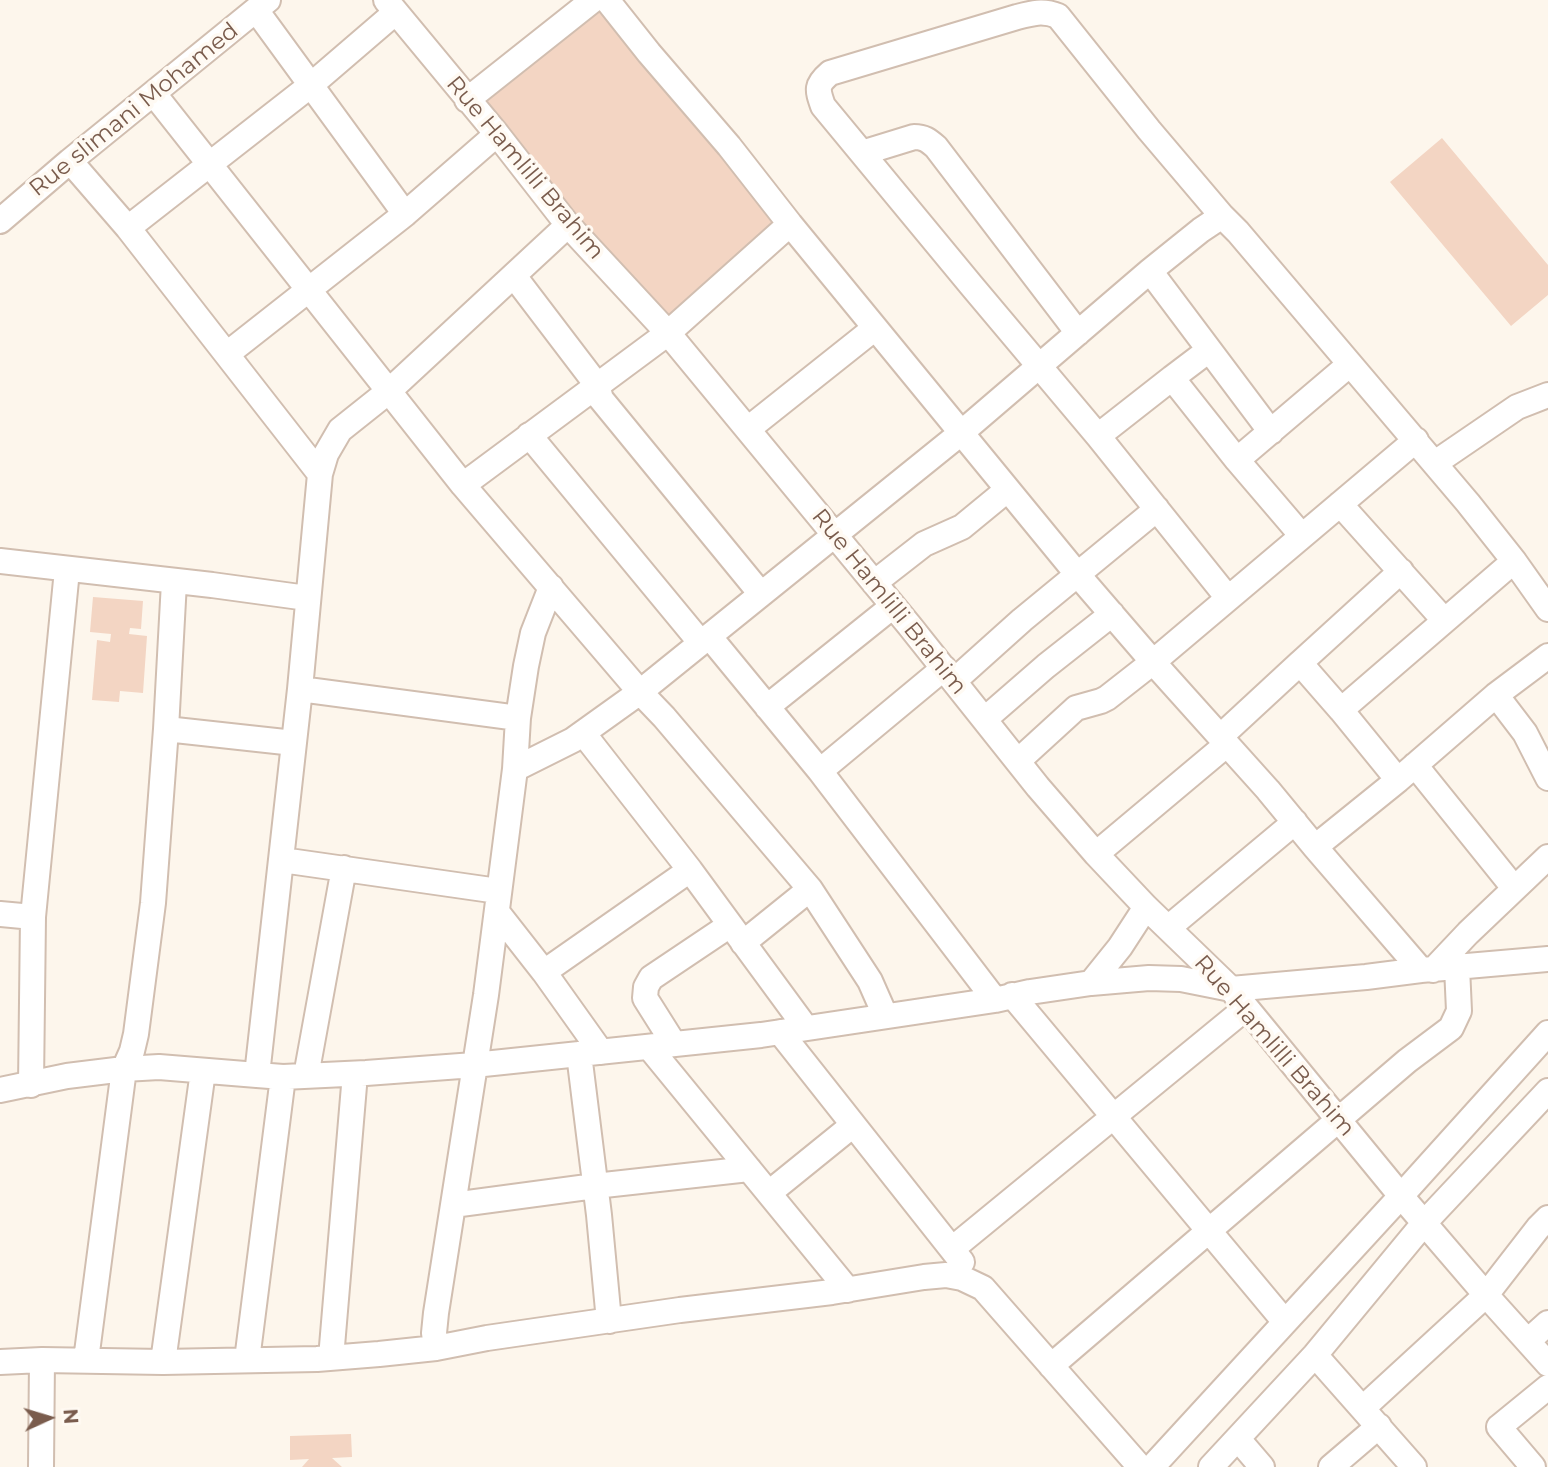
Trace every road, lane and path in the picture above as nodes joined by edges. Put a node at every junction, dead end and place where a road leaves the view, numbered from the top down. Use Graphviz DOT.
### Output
graph roads {
  1 [pos="593,0"];
  2 [pos="607,0"];
  3 [pos="262,5"];
  4 [pos="391,6"];
  5 [pos="311,85"];
  6 [pos="154,94"];
  7 [pos="467,100"];
  8 [pos="497,135"];
  9 [pos="862,153"];
  10 [pos="70,160"];
  11 [pos="210,164"];
  12 [pos="405,214"];
  13 [pos="1222,216"];
  14 [pos="0,221"];
  15 [pos="790,224"];
  16 [pos="568,225"];
  17 [pos="128,228"];
  18 [pos="1150,271"];
  19 [pos="514,276"];
  20 [pos="309,289"];
  21 [pos="875,328"];
  22 [pos="668,333"];
  23 [pos="1078,333"];
  24 [pos="1209,350"];
  25 [pos="227,354"];
  26 [pos="1350,364"];
  27 [pos="1040,366"];
  28 [pos="1172,378"];
  29 [pos="597,385"];
  30 [pos="389,391"];
  31 [pos="1548,395"];
  32 [pos="748,429"];
  33 [pos="1271,432"];
  34 [pos="961,433"];
  35 [pos="529,435"];
  36 [pos="1098,436"];
  37 [pos="1416,440"];
  38 [pos="1237,460"];
  39 [pos="1435,463"];
  40 [pos="320,474"];
  41 [pos="463,485"];
  42 [pos="1007,490"];
  43 [pos="1340,504"];
  44 [pos="1157,509"];
  45 [pos="835,535"];
  46 [pos="1302,536"];
  47 [pos="0,561"];
  48 [pos="1514,561"];
  49 [pos="67,570"];
  50 [pos="1401,571"];
  51 [pos="1078,575"];
  52 [pos="174,582"];
  53 [pos="874,583"];
  54 [pos="551,587"];
  55 [pos="761,594"];
  56 [pos="1544,595"];
  57 [pos="307,598"];
  58 [pos="1228,598"];
  59 [pos="893,606"];
  60 [pos="1112,614"];
  61 [pos="1444,620"];
  62 [pos="705,640"];
  63 [pos="1548,656"];
  64 [pos="1153,662"];
  65 [pos="1300,663"];
  66 [pos="949,674"];
  67 [pos="300,689"];
  68 [pos="640,692"];
  69 [pos="1496,695"];
  70 [pos="767,708"];
  71 [pos="1341,710"];
  72 [pos="518,718"];
  73 [pos="985,719"];
  74 [pos="166,729"];
  75 [pos="583,733"];
  76 [pos="1223,741"];
  77 [pos="294,743"];
  78 [pos="1018,761"];
  79 [pos="514,769"];
  80 [pos="820,771"];
  81 [pos="1406,773"];
  82 [pos="1548,778"];
  83 [pos="1295,822"];
  84 [pos="1315,847"];
  85 [pos="1096,854"];
  86 [pos="1548,857"];
  87 [pos="282,860"];
  88 [pos="344,868"];
  89 [pos="690,870"];
  90 [pos="1514,888"];
  91 [pos="810,890"];
  92 [pos="498,902"];
  93 [pos="1146,907"];
  94 [pos="0,914"];
  95 [pos="33,917"];
  96 [pos="1168,928"];
  97 [pos="737,934"];
  98 [pos="1548,959"];
  99 [pos="1437,969"];
  100 [pos="544,972"];
  101 [pos="1091,983"];
  102 [pos="1003,998"];
  103 [pos="1238,999"];
  104 [pos="885,1016"];
  105 [pos="806,1028"];
  106 [pos="780,1032"];
  107 [pos="1548,1033"];
  108 [pos="674,1044"];
  109 [pos="649,1047"];
  110 [pos="590,1053"];
  111 [pos="474,1065"];
  112 [pos="124,1069"];
  113 [pos="203,1071"];
  114 [pos="355,1074"];
  115 [pos="257,1075"];
  116 [pos="294,1076"];
  117 [pos="31,1085"];
  118 [pos="0,1090"];
  119 [pos="1548,1091"];
  120 [pos="1113,1117"];
  121 [pos="1338,1119"];
  122 [pos="853,1125"];
  123 [pos="749,1169"];
  124 [pos="595,1186"];
  125 [pos="769,1193"];
  126 [pos="1401,1196"];
  127 [pos="453,1205"];
  128 [pos="1548,1218"];
  129 [pos="1425,1223"];
  130 [pos="1210,1230"];
  131 [pos="952,1249"];
  132 [pos="983,1288"];
  133 [pos="848,1290"];
  134 [pos="1486,1295"];
  135 [pos="608,1321"];
  136 [pos="1285,1322"];
  137 [pos="1548,1323"];
  138 [pos="1528,1341"];
  139 [pos="436,1348"];
  140 [pos="1315,1355"];
  141 [pos="331,1358"];
  142 [pos="42,1360"];
  143 [pos="86,1360"];
  144 [pos="247,1360"];
  145 [pos="0,1362"];
  146 [pos="163,1362"];
  147 [pos="1548,1364"];
  148 [pos="1051,1366"];
  149 [pos="1548,1387"];
  150 [pos="1371,1417"];
  151 [pos="1238,1439"];
  152 [pos="41,1467"];
  153 [pos="1140,1467"];
  154 [pos="1152,1467"];
  155 [pos="1211,1467"];
  156 [pos="1262,1467"];
  157 [pos="1331,1467"];
  158 [pos="1414,1467"];
  159 [pos="1533,1467"];
  1 -- 7 [label="street"];
  2 -- 15 [label="street"];
  3 -- 5 [label="street"];
  3 -- 6 [label="street, Rue slimani Mohamed"];
  4 -- 5 [label="street"];
  4 -- 7 [label="street, Rue Hamlilli Brahim"];
  5 -- 11 [label="street"];
  5 -- 12 [label="street"];
  6 -- 10 [label="street, Rue slimani Mohamed"];
  6 -- 11 [label="street"];
  7 -- 8 [label="street, Rue Hamlilli Brahim"];
  8 -- 12 [label="street"];
  8 -- 16 [label="street, Rue Hamlilli Brahim"];
  9 -- 13 [label="street"];
  9 -- 23 [label="street"];
  9 -- 27 [label="street"];
  10 -- 14 [label="street, Rue slimani Mohamed"];
  10 -- 17 [label="street"];
  11 -- 17 [label="street"];
  11 -- 20 [label="street"];
  12 -- 20 [label="street"];
  13 -- 18 [label="street"];
  13 -- 26 [label="street"];
  15 -- 21 [label="street"];
  15 -- 22 [label="street"];
  16 -- 19 [label="street"];
  16 -- 22 [label="street, Rue Hamlilli Brahim"];
  17 -- 25 [label="street"];
  18 -- 23 [label="street"];
  18 -- 24 [label="street"];
  19 -- 29 [label="street"];
  19 -- 30 [label="street"];
  20 -- 25 [label="street"];
  20 -- 30 [label="street"];
  21 -- 32 [label="street"];
  21 -- 34 [label="street"];
  22 -- 29 [label="street"];
  22 -- 32 [label="street, Rue Hamlilli Brahim"];
  23 -- 27 [label="street"];
  24 -- 28 [label="street"];
  24 -- 33 [label="street"];
  25 -- 40 [label="street"];
  26 -- 33 [label="street"];
  26 -- 37 [label="street"];
  27 -- 34 [label="street"];
  27 -- 36 [label="street"];
  28 -- 36 [label="street"];
  28 -- 38 [label="street"];
  29 -- 35 [label="street"];
  29 -- 55 [label="street"];
  30 -- 40 [label="street"];
  30 -- 41 [label="street"];
  31 -- 39 [label="street"];
  32 -- 45 [label="street, Rue Hamlilli Brahim"];
  33 -- 38 [label="street"];
  34 -- 42 [label="street"];
  34 -- 45 [label="street"];
  35 -- 41 [label="street"];
  35 -- 62 [label="street"];
  36 -- 44 [label="street"];
  37 -- 39 [label="street"];
  37 -- 43 [label="street"];
  38 -- 46 [label="street"];
  39 -- 48 [label="street"];
  40 -- 57 [label="street"];
  41 -- 54 [label="street"];
  42 -- 51 [label="street"];
  42 -- 53 [label="street"];
  43 -- 46 [label="street"];
  43 -- 50 [label="street"];
  44 -- 51 [label="street"];
  44 -- 58 [label="street"];
  45 -- 53 [label="street, Rue Hamlilli Brahim"];
  45 -- 55 [label="street"];
  46 -- 58 [label="street"];
  47 -- 49 [label="street"];
  48 -- 56 [label="street"];
  48 -- 61 [label="street"];
  49 -- 52 [label="street"];
  49 -- 95 [label="street"];
  50 -- 61 [label="street"];
  50 -- 65 [label="street"];
  51 -- 60 [label="street"];
  51 -- 66 [label="street"];
  52 -- 57 [label="street"];
  52 -- 74 [label="street"];
  53 -- 59 [label="street, Rue Hamlilli Brahim"];
  54 -- 68 [label="street"];
  54 -- 72 [label="street"];
  55 -- 62 [label="street"];
  57 -- 67 [label="street"];
  58 -- 64 [label="street"];
  59 -- 66 [label="street, Rue Hamlilli Brahim"];
  59 -- 70 [label="street"];
  60 -- 64 [label="street"];
  60 -- 73 [label="street"];
  61 -- 71 [label="street"];
  62 -- 68 [label="street"];
  62 -- 70 [label="street"];
  63 -- 69 [label="street"];
  64 -- 76 [label="street"];
  64 -- 78 [label="street"];
  65 -- 71 [label="street"];
  65 -- 76 [label="street"];
  66 -- 73 [label="street, Rue Hamlilli Brahim"];
  66 -- 80 [label="street"];
  67 -- 72 [label="street"];
  67 -- 77 [label="street"];
  68 -- 75 [label="street"];
  68 -- 91 [label="street"];
  69 -- 81 [label="street"];
  69 -- 82 [label="street"];
  70 -- 80 [label="street"];
  71 -- 81 [label="street"];
  72 -- 79 [label="street"];
  73 -- 78 [label="street, Rue Hamlilli Brahim"];
  74 -- 77 [label="street"];
  74 -- 112 [label="street"];
  75 -- 79 [label="street"];
  75 -- 89 [label="street"];
  76 -- 83 [label="street"];
  76 -- 85 [label="street"];
  77 -- 87 [label="street"];
  78 -- 85 [label="street, Rue Hamlilli Brahim"];
  79 -- 92 [label="street"];
  80 -- 102 [label="street"];
  81 -- 84 [label="street"];
  81 -- 90 [label="street"];
  83 -- 84 [label="street"];
  83 -- 96 [label="street"];
  84 -- 99 [label="street"];
  85 -- 93 [label="street, Rue Hamlilli Brahim"];
  86 -- 90 [label="street"];
  87 -- 88 [label="street"];
  87 -- 115 [label="street"];
  88 -- 92 [label="street"];
  88 -- 116 [label="street"];
  89 -- 97 [label="street"];
  89 -- 100 [label="street"];
  90 -- 99 [label="street"];
  91 -- 97 [label="street"];
  91 -- 104 [label="street"];
  92 -- 100 [label="street"];
  92 -- 111 [label="street"];
  93 -- 96 [label="street, Rue Hamlilli Brahim"];
  93 -- 101 [label="street"];
  94 -- 95 [label="street"];
  95 -- 117 [label="street"];
  96 -- 103 [label="street, Rue Hamlilli Brahim"];
  97 -- 105 [label="street"];
  97 -- 108 [label="street"];
  98 -- 99 [label="street"];
  99 -- 103 [label="street"];
  99 -- 121 [label="street"];
  100 -- 110 [label="street"];
  101 -- 102 [label="street"];
  101 -- 103 [label="street"];
  102 -- 104 [label="street"];
  102 -- 120 [label="street"];
  103 -- 120 [label="street"];
  103 -- 121 [label="street, Rue Hamlilli Brahim"];
  104 -- 105 [label="street"];
  105 -- 106 [label="street"];
  106 -- 108 [label="street"];
  106 -- 122 [label="street"];
  107 -- 126 [label="street"];
  108 -- 109 [label="street"];
  109 -- 110 [label="street"];
  109 -- 123 [label="street"];
  110 -- 111 [label="street"];
  110 -- 124 [label="street"];
  111 -- 114 [label="street"];
  111 -- 127 [label="street"];
  112 -- 113 [label="street"];
  112 -- 117 [label="street"];
  112 -- 143 [label="street"];
  113 -- 115 [label="street"];
  113 -- 146 [label="street"];
  114 -- 116 [label="street"];
  114 -- 141 [label="street"];
  115 -- 116 [label="street"];
  116 -- 144 [label="street"];
  117 -- 118 [label="street"];
  119 -- 129 [label="street"];
  120 -- 130 [label="street"];
  120 -- 131 [label="street"];
  121 -- 126 [label="street, Rue Hamlilli Brahim"];
  121 -- 130 [label="street"];
  122 -- 125 [label="street"];
  122 -- 131 [label="street"];
  123 -- 124 [label="street"];
  123 -- 125 [label="street"];
  124 -- 127 [label="street"];
  124 -- 135 [label="street"];
  125 -- 133 [label="street"];
  126 -- 129 [label="street, Rue Hamlilli Brahim"];
  126 -- 136 [label="street"];
  127 -- 139 [label="street"];
  128 -- 134 [label="street"];
  129 -- 134 [label="street, Rue Hamlilli Brahim"];
  129 -- 140 [label="street"];
  130 -- 136 [label="street"];
  130 -- 148 [label="street"];
  131 -- 132 [label="street"];
  132 -- 133 [label="street"];
  132 -- 148 [label="street"];
  133 -- 135 [label="street"];
  134 -- 138 [label="street, Rue Hamlilli Brahim"];
  134 -- 150 [label="street"];
  135 -- 139 [label="street"];
  136 -- 154 [label="street"];
  137 -- 138 [label="street"];
  138 -- 147 [label="street, Rue Hamlilli Brahim"];
  139 -- 141 [label="street"];
  140 -- 150 [label="street"];
  140 -- 151 [label="street"];
  141 -- 144 [label="street"];
  142 -- 143 [label="street"];
  142 -- 145 [label="street"];
  142 -- 152 [label="street"];
  143 -- 146 [label="street"];
  144 -- 146 [label="street"];
  148 -- 153 [label="street"];
  149 -- 159 [label="street"];
  150 -- 157 [label="street"];
  150 -- 158 [label="street"];
  151 -- 155 [label="street"];
  151 -- 156 [label="street"];
}
